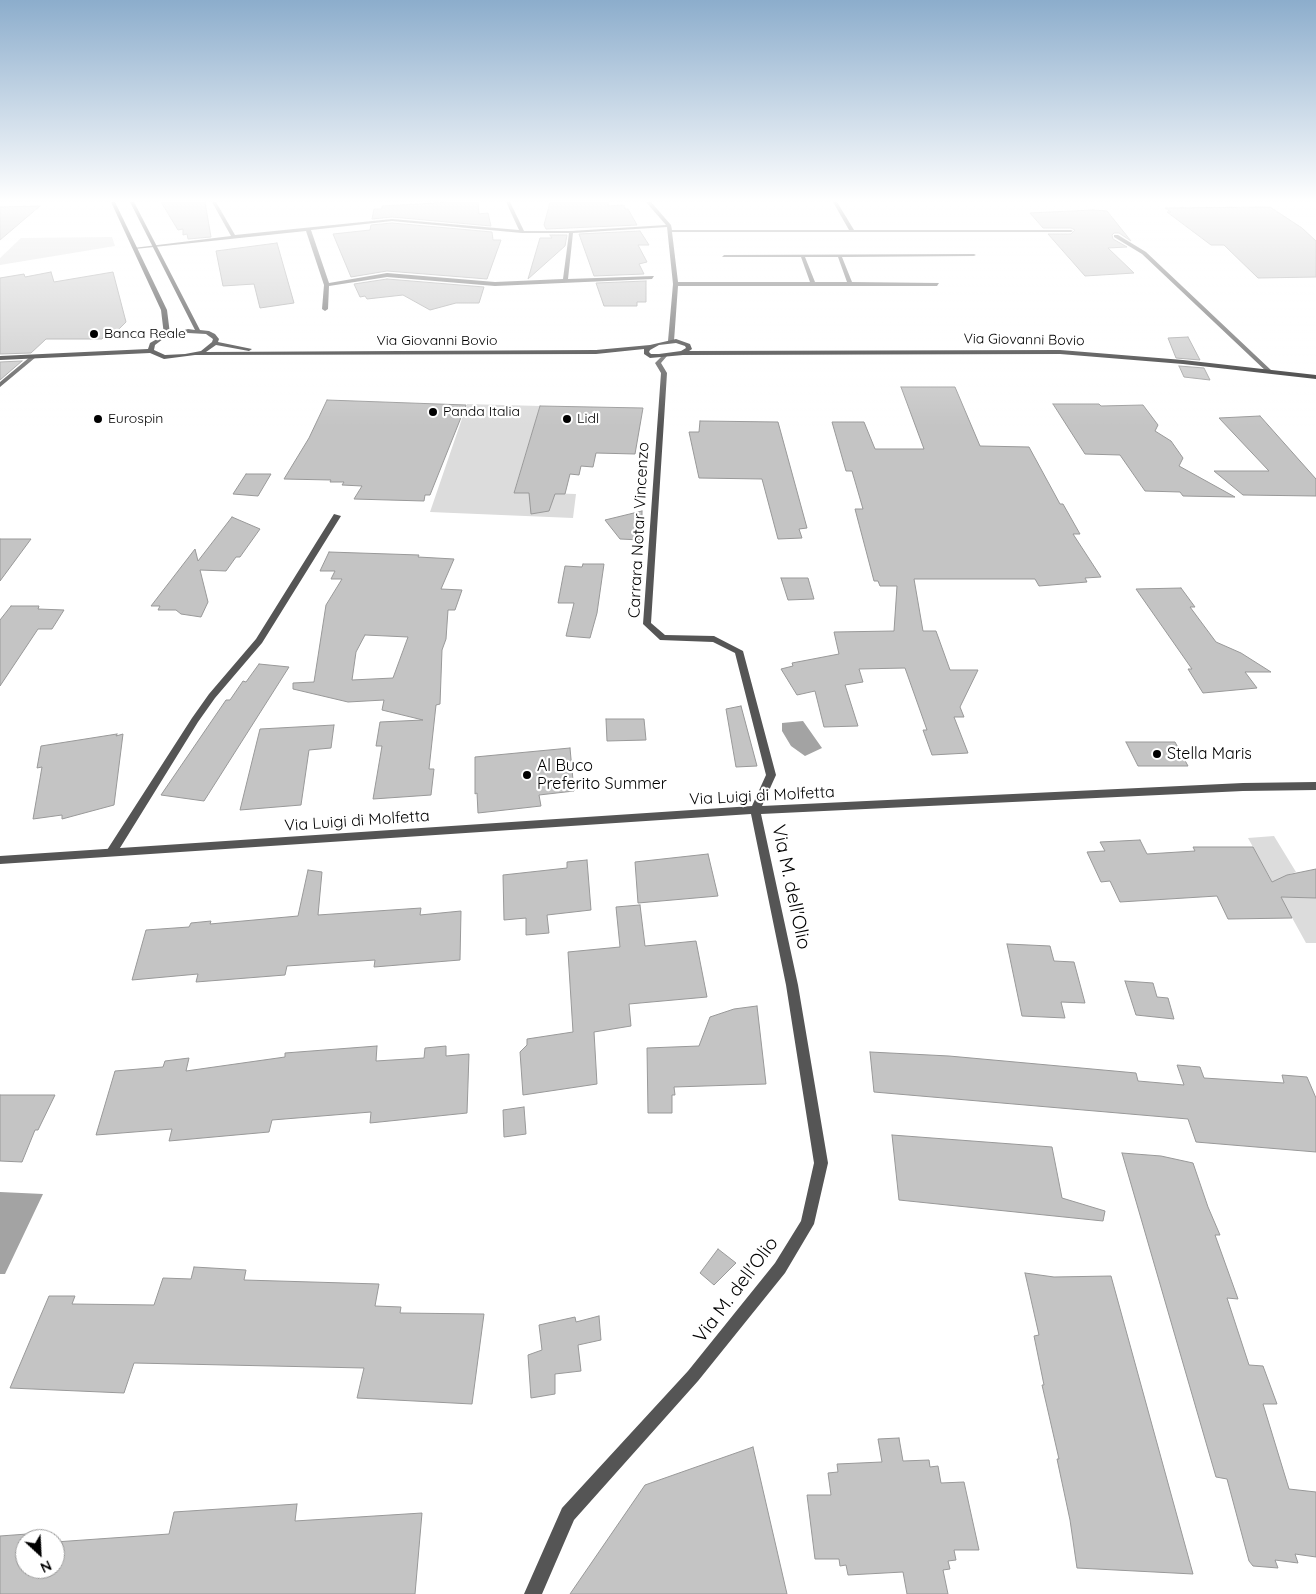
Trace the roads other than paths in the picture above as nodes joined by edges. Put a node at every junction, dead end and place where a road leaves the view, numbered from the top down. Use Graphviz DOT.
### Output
graph roads {
  1 [pos="148,276"];
  2 [pos="171,276"];
  3 [pos="324,276"];
  4 [pos="379,276"];
  5 [pos="404,276"];
  6 [pos="566,276"];
  7 [pos="675,276"];
  8 [pos="810,276"];
  9 [pos="847,276"];
  10 [pos="1170,276"];
  11 [pos="652,277"];
  12 [pos="565,282"];
  13 [pos="676,284"];
  14 [pos="813,284"];
  15 [pos="850,284"];
  16 [pos="937,284"];
  17 [pos="327,285"];
  18 [pos="325,309"];
  19 [pos="198,331"];
  20 [pos="167,335"];
  21 [pos="671,341"];
  22 [pos="215,343"];
  23 [pos="152,344"];
  24 [pos="688,344"];
  25 [pos="650,348"];
  26 [pos="151,351"];
  27 [pos="596,352"];
  28 [pos="683,352"];
  29 [pos="730,352"];
  30 [pos="278,353"];
  31 [pos="108,354"];
  32 [pos="196,354"];
  33 [pos="647,355"];
  34 [pos="664,356"];
  35 [pos="33,357"];
  36 [pos="0,358"];
  37 [pos="1270,372"];
  38 [pos="1316,377"];
  39 [pos="0,386"];
  40 [pos="338,516"];
  41 [pos="1316,786"];
  42 [pos="756,810"];
  43 [pos="111,853"];
  44 [pos="0,860"];
  45 [pos="533,1594"];
  1 -- 20 [label="main road"];
  2 -- 19 [label="main road"];
  3 -- 17 [label="street"];
  4 -- 17 [label="street"];
  5 -- 12 [label="street"];
  6 -- 12 [label="street"];
  7 -- 13 [label="street"];
  8 -- 14 [label="street"];
  9 -- 15 [label="street"];
  10 -- 37 [label="street"];
  11 -- 12 [label="street"];
  13 -- 14 [label="street"];
  13 -- 21 [label="street"];
  14 -- 15 [label="street"];
  15 -- 16 [label="street"];
  17 -- 18 [label="street"];
  19 -- 20 [label="main road, Via Giovanni Bovio"];
  19 -- 22 [label="main road, Via Giovanni Bovio"];
  20 -- 23 [label="main road, Via Giovanni Bovio"];
  21 -- 24 [label="main road"];
  21 -- 25 [label="main road"];
  22 -- 30 [label="main road, Via Giovanni Bovio"];
  22 -- 32 [label="main road, Via Giovanni Bovio"];
  23 -- 26 [label="main road"];
  23 -- 31 [label="main road, Via Giovanni Bovio"];
  24 -- 28 [label="main road"];
  24 -- 29 [label="main road"];
  25 -- 27 [label="main road"];
  25 -- 33 [label="main road"];
  26 -- 31 [label="main road, Via Giovanni Bovio"];
  26 -- 32 [label="main road, Via Giovanni Bovio"];
  27 -- 30 [label="main road, Via Giovanni Bovio"];
  27 -- 33 [label="main road"];
  28 -- 29 [label="main road"];
  28 -- 34 [label="main road"];
  29 -- 37 [label="main road, Via Giovanni Bovio"];
  30 -- 32 [label="main road, Via Giovanni Bovio"];
  31 -- 35 [label="main road, Via Giovanni Bovio"];
  33 -- 34 [label="main road"];
  34 -- 42 [label="street, Carrara Notar Vincenzo"];
  35 -- 36 [label="main road, Via Giovanni Bovio"];
  35 -- 39 [label="street"];
  37 -- 38 [label="main road, Via Giovanni Bovio"];
  40 -- 43 [label="street"];
  41 -- 42 [label="street, Via Luigi di Molfetta"];
  42 -- 43 [label="street, Via Luigi di Molfetta"];
  42 -- 45 [label="street, Via M. dell'Olio"];
  43 -- 44 [label="street, Via Luigi di Molfetta"];
}
